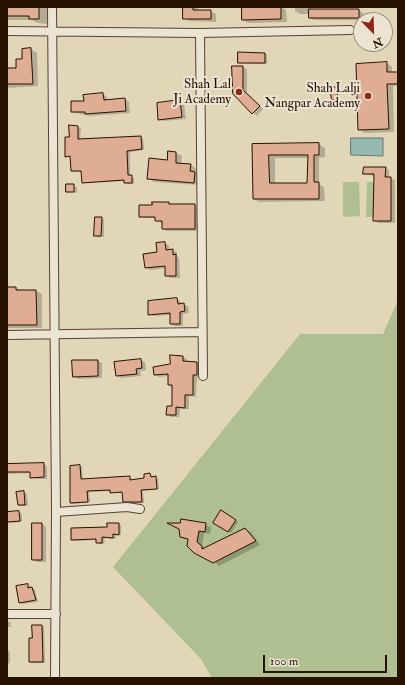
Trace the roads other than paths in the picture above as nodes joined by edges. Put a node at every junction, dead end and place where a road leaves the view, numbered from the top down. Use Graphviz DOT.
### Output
graph roads {
  1 [pos="52,7"];
  2 [pos="51,30"];
  3 [pos="350,30"];
  4 [pos="7,31"];
  5 [pos="200,33"];
  6 [pos="202,332"];
  7 [pos="55,334"];
  8 [pos="7,335"];
  9 [pos="203,376"];
  10 [pos="140,509"];
  11 [pos="56,512"];
  12 [pos="7,614"];
  13 [pos="56,614"];
  14 [pos="55,678"];
  1 -- 2 [label="street"];
  2 -- 4 [label="street"];
  2 -- 5 [label="street"];
  2 -- 7 [label="street"];
  3 -- 5 [label="street"];
  5 -- 6 [label="street"];
  6 -- 7 [label="street"];
  6 -- 9 [label="street"];
  7 -- 8 [label="street"];
  7 -- 11 [label="street"];
  10 -- 11 [label="street"];
  11 -- 13 [label="street"];
  12 -- 13 [label="street"];
  13 -- 14 [label="street"];
}
